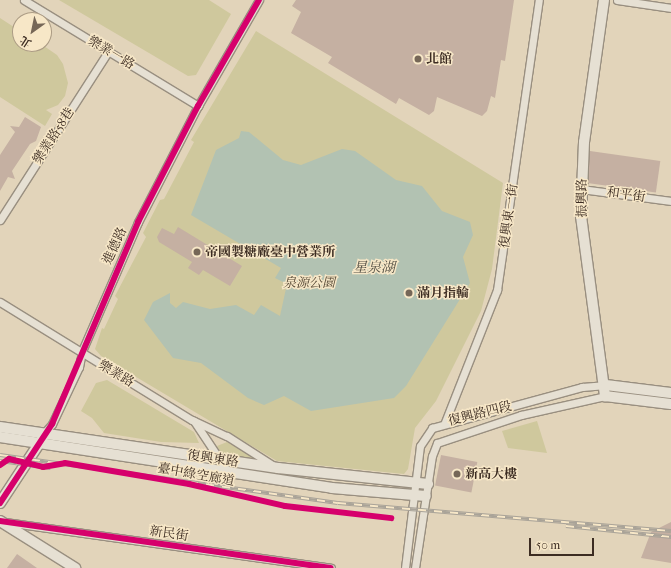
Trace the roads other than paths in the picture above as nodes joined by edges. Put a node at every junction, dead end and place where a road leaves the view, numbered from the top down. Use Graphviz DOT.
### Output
graph roads {
  1 [pos="24,0"];
  2 [pos="259,0"];
  3 [pos="539,0"];
  4 [pos="604,0"];
  5 [pos="617,0"];
  6 [pos="671,8"];
  7 [pos="108,52"];
  8 [pos="198,106"];
  9 [pos="581,189"];
  10 [pos="671,201"];
  11 [pos="0,220"];
  12 [pos="0,302"];
  13 [pos="82,352"];
  14 [pos="606,385"];
  15 [pos="671,393"];
  16 [pos="605,396"];
  17 [pos="671,404"];
  18 [pos="192,420"];
  19 [pos="445,422"];
  20 [pos="0,426"];
  21 [pos="44,433"];
  22 [pos="0,437"];
  23 [pos="39,444"];
  24 [pos="220,460"];
  25 [pos="278,468"];
  26 [pos="228,472"];
  27 [pos="416,483"];
  28 [pos="428,484"];
  29 [pos="414,495"];
  30 [pos="426,496"];
  31 [pos="0,503"];
  32 [pos="2,521"];
  33 [pos="75,568"];
  34 [pos="331,568"];
  35 [pos="405,568"];
  36 [pos="415,568"];
  1 -- 7 [label="street, 樂業一路"];
  2 -- 8 [label="street, 進德路"];
  3 -- 19 [label="street, 復興東一街"];
  4 -- 9 [label="street, 振興路"];
  5 -- 6 [label="street"];
  7 -- 8 [label="street, 樂業一路"];
  7 -- 11 [label="street, 樂業路58巷"];
  8 -- 13 [label="street, 進德路"];
  9 -- 10 [label="street, 和平街"];
  9 -- 14 [label="street, 振興路"];
  12 -- 13 [label="street, 樂業路"];
  13 -- 18 [label="street, 樂業路"];
  13 -- 21 [label="street, 進德路"];
  14 -- 15 [label="street, 復興路四段"];
  14 -- 16 [label="street, 振興路"];
  14 -- 19 [label="street, 復興路四段"];
  16 -- 17 [label="street, 復興路四段"];
  16 -- 28 [label="street, 復興路四段"];
  18 -- 24 [label="street, 樂業路"];
  18 -- 25 [label="street, 樂業路"];
  19 -- 27 [label="street, 復興路四段"];
  20 -- 21 [label="street, 復興東路"];
  21 -- 23 [label="street, 進德路"];
  21 -- 24 [label="street, 復興東路"];
  22 -- 23 [label="street, 復興東路"];
  23 -- 26 [label="street, 復興東路"];
  23 -- 31 [label="street, 進德路"];
  24 -- 25 [label="street, 復興東路"];
  24 -- 26 [label="street, 樂業路"];
  25 -- 27 [label="street, 復興東路"];
  26 -- 29 [label="street, 復興東路"];
  27 -- 28 [label="street, 復興東路"];
  27 -- 29 [label="street, 復興路四段"];
  28 -- 30 [label="street, 復興路四段"];
  29 -- 30 [label="street, 復興東路"];
  29 -- 35 [label="street, 復興路四段"];
  30 -- 36 [label="street, 復興路四段"];
  32 -- 33 [label="street"];
  32 -- 34 [label="street, 新民街"];
}
